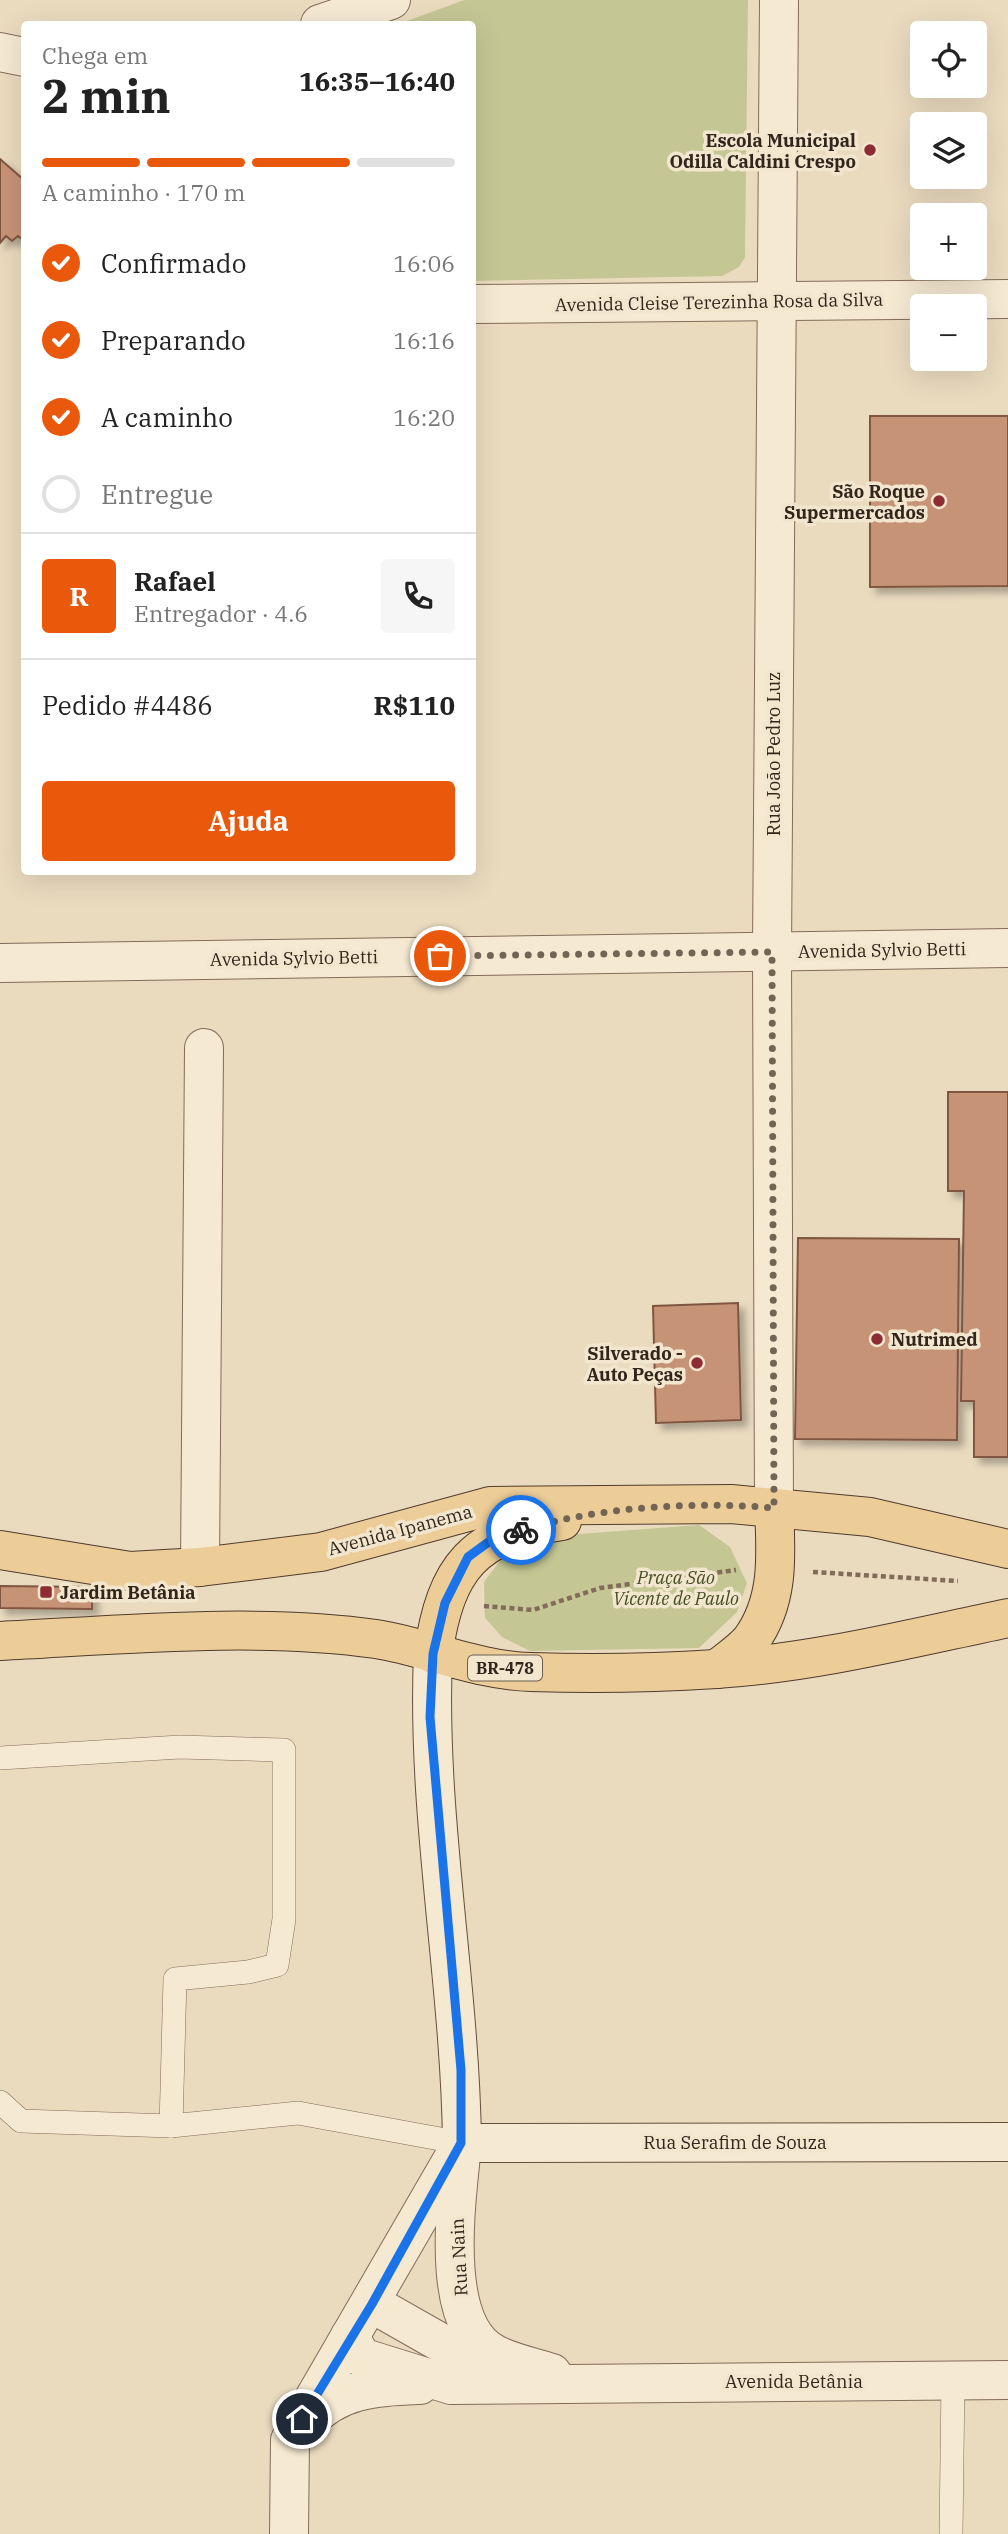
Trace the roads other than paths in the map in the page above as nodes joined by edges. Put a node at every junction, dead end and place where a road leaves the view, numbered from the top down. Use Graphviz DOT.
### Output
graph roads {
  1 [pos="391,0"];
  2 [pos="779,0"];
  3 [pos="329,21"];
  4 [pos="0,52"];
  5 [pos="21,56"];
  6 [pos="1008,299"];
  7 [pos="774,301"];
  8 [pos="476,304"];
  9 [pos="1008,948"];
  10 [pos="772,952"];
  11 [pos="0,962"];
  12 [pos="204,1048"];
  13 [pos="678,1504"];
  14 [pos="774,1508"];
  15 [pos="1008,1549"];
  16 [pos="0,1550"];
  17 [pos="200,1567"];
  18 [pos="1008,1618"];
  19 [pos="0,1641"];
  20 [pos="433,1654"];
  21 [pos="717,1669"];
  22 [pos="0,1758"];
  23 [pos="0,2102"];
  24 [pos="171,2126"];
  25 [pos="1008,2142"];
  26 [pos="461,2143"];
  27 [pos="372,2304"];
  28 [pos="350,2336"];
  29 [pos="953,2380"];
  30 [pos="1008,2380"];
  31 [pos="581,2382"];
  32 [pos="454,2384"];
  33 [pos="290,2440"];
  34 [pos="289,2534"];
  35 [pos="951,2534"];
  1 -- 3 [label="street"];
  2 -- 7 [label="street, Rua João Pedro Luz"];
  4 -- 5 [label="street"];
  6 -- 7 [label="street, Avenida Cleise Terezinha Rosa da Silva"];
  7 -- 8 [label="street, Avenida Cleise Terezinha Rosa da Silva"];
  7 -- 10 [label="street, Rua João Pedro Luz"];
  9 -- 10 [label="street, Avenida Sylvio Betti"];
  10 -- 11 [label="street, Avenida Sylvio Betti"];
  10 -- 14 [label="street, Rua João Pedro Luz"];
  12 -- 17 [label="street"];
  13 -- 14 [label="main road, Avenida Ipanema"];
  13 -- 17 [label="main road, Avenida Ipanema"];
  13 -- 20 [label="main road"];
  14 -- 15 [label="main road, Avenida Ipanema"];
  14 -- 21 [label="main road"];
  16 -- 17 [label="main road, Avenida Ipanema"];
  18 -- 21 [label="main road, BR-478"];
  19 -- 20 [label="main road, BR-478"];
  20 -- 21 [label="main road, BR-478"];
  20 -- 26 [label="street, Rua Nain"];
  22 -- 24 [label="lane"];
  23 -- 24 [label="lane"];
  24 -- 26 [label="lane"];
  25 -- 26 [label="street, Rua Serafim de Souza"];
  26 -- 27 [label="street, Rua Nain"];
  26 -- 31 [label="street, Rua Nain"];
  27 -- 28 [label="street, Rua Nain"];
  27 -- 31 [label="street, Avenida Betânia"];
  28 -- 32 [label="street, Avenida Betânia"];
  28 -- 33 [label="street, Rua Nain"];
  29 -- 30 [label="street, Avenida Betânia"];
  29 -- 31 [label="street, Avenida Betânia"];
  29 -- 35 [label="lane"];
  31 -- 32 [label="street, Avenida Betânia"];
  32 -- 33 [label="street, Avenida Betânia"];
  33 -- 34 [label="street, Rua Nain"];
}
